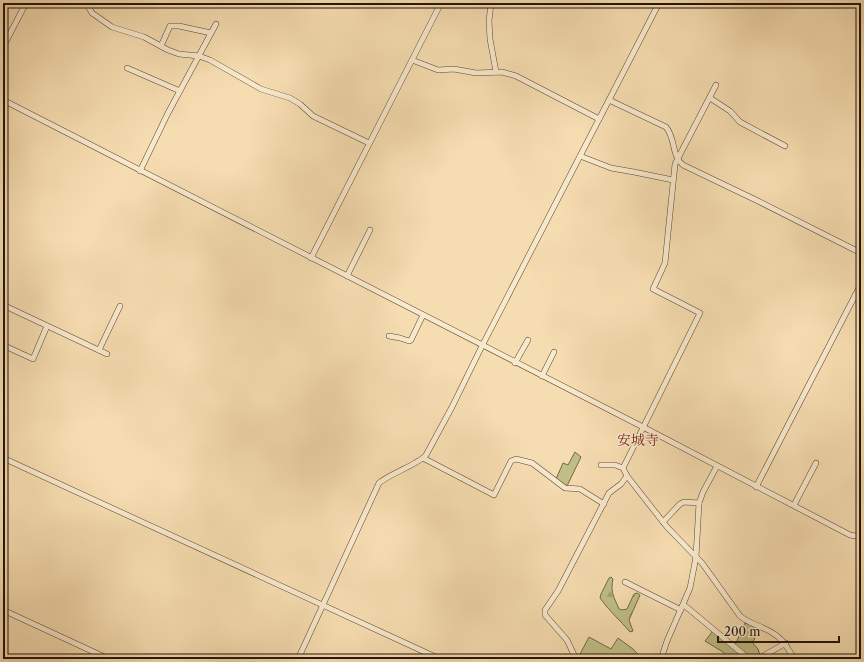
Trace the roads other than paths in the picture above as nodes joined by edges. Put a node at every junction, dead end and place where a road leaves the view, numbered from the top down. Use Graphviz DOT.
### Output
graph roads {
  1 [pos="26,3"];
  2 [pos="86,3"];
  3 [pos="441,3"];
  4 [pos="491,3"];
  5 [pos="659,3"];
  6 [pos="216,24"];
  7 [pos="211,33"];
  8 [pos="161,46"];
  9 [pos="3,47"];
  10 [pos="199,56"];
  11 [pos="412,60"];
  12 [pos="127,68"];
  13 [pos="496,72"];
  14 [pos="716,85"];
  15 [pos="180,91"];
  16 [pos="710,98"];
  17 [pos="3,100"];
  18 [pos="609,100"];
  19 [pos="599,118"];
  20 [pos="369,143"];
  21 [pos="785,146"];
  22 [pos="580,156"];
  23 [pos="677,158"];
  24 [pos="140,171"];
  25 [pos="673,180"];
  26 [pos="370,230"];
  27 [pos="861,253"];
  28 [pos="311,258"];
  29 [pos="346,276"];
  30 [pos="861,284"];
  31 [pos="3,305"];
  32 [pos="120,306"];
  33 [pos="423,316"];
  34 [pos="47,326"];
  35 [pos="389,336"];
  36 [pos="528,340"];
  37 [pos="482,346"];
  38 [pos="7,347"];
  39 [pos="99,350"];
  40 [pos="554,352"];
  41 [pos="107,354"];
  42 [pos="515,363"];
  43 [pos="542,376"];
  44 [pos="643,427"];
  45 [pos="3,458"];
  46 [pos="423,458"];
  47 [pos="816,463"];
  48 [pos="601,465"];
  49 [pos="717,466"];
  50 [pos="623,468"];
  51 [pos="626,476"];
  52 [pos="756,486"];
  53 [pos="700,503"];
  54 [pos="604,504"];
  55 [pos="794,505"];
  56 [pos="663,522"];
  57 [pos="861,536"];
  58 [pos="696,557"];
  59 [pos="625,582"];
  60 [pos="323,605"];
  61 [pos="682,608"];
  62 [pos="3,610"];
  63 [pos="786,643"];
  64 [pos="109,659"];
  65 [pos="298,659"];
  66 [pos="440,659"];
  67 [pos="576,659"];
  68 [pos="661,659"];
  69 [pos="749,659"];
  70 [pos="758,659"];
  71 [pos="794,659"];
  1 -- 9 [label="street"];
  2 -- 8 [label="street"];
  3 -- 11 [label="street"];
  4 -- 13 [label="street"];
  5 -- 18 [label="street"];
  6 -- 7 [label="street"];
  7 -- 8 [label="street"];
  7 -- 10 [label="street"];
  8 -- 10 [label="street"];
  10 -- 15 [label="street"];
  10 -- 20 [label="street"];
  11 -- 13 [label="street"];
  11 -- 20 [label="street"];
  12 -- 15 [label="street"];
  13 -- 19 [label="street"];
  14 -- 16 [label="street"];
  15 -- 24 [label="street"];
  16 -- 21 [label="street"];
  16 -- 23 [label="street"];
  17 -- 24 [label="street"];
  18 -- 19 [label="street"];
  18 -- 23 [label="street"];
  19 -- 22 [label="street"];
  20 -- 28 [label="street"];
  22 -- 25 [label="street"];
  22 -- 37 [label="street"];
  23 -- 25 [label="street"];
  23 -- 27 [label="street"];
  24 -- 28 [label="street"];
  25 -- 44 [label="street"];
  26 -- 29 [label="street"];
  28 -- 29 [label="street"];
  29 -- 33 [label="street"];
  30 -- 52 [label="street"];
  31 -- 34 [label="street"];
  32 -- 39 [label="street"];
  33 -- 35 [label="street"];
  33 -- 37 [label="street"];
  34 -- 38 [label="street"];
  34 -- 39 [label="street"];
  36 -- 42 [label="street"];
  37 -- 42 [label="street"];
  37 -- 46 [label="street"];
  39 -- 41 [label="street"];
  40 -- 43 [label="street"];
  42 -- 43 [label="street"];
  43 -- 44 [label="street"];
  44 -- 49 [label="street"];
  44 -- 50 [label="street"];
  45 -- 60 [label="street"];
  46 -- 54 [label="street"];
  46 -- 60 [label="street"];
  47 -- 55 [label="street"];
  48 -- 50 [label="street"];
  49 -- 52 [label="street"];
  49 -- 53 [label="street"];
  50 -- 51 [label="street"];
  51 -- 54 [label="street"];
  51 -- 56 [label="street"];
  52 -- 55 [label="street"];
  53 -- 56 [label="street"];
  53 -- 58 [label="street"];
  54 -- 67 [label="street"];
  55 -- 57 [label="street"];
  56 -- 58 [label="street"];
  58 -- 61 [label="street"];
  58 -- 63 [label="street"];
  59 -- 61 [label="street"];
  60 -- 65 [label="street"];
  60 -- 66 [label="street"];
  61 -- 68 [label="street"];
  61 -- 69 [label="street"];
  62 -- 64 [label="street"];
  63 -- 70 [label="street"];
  63 -- 71 [label="street"];
}
